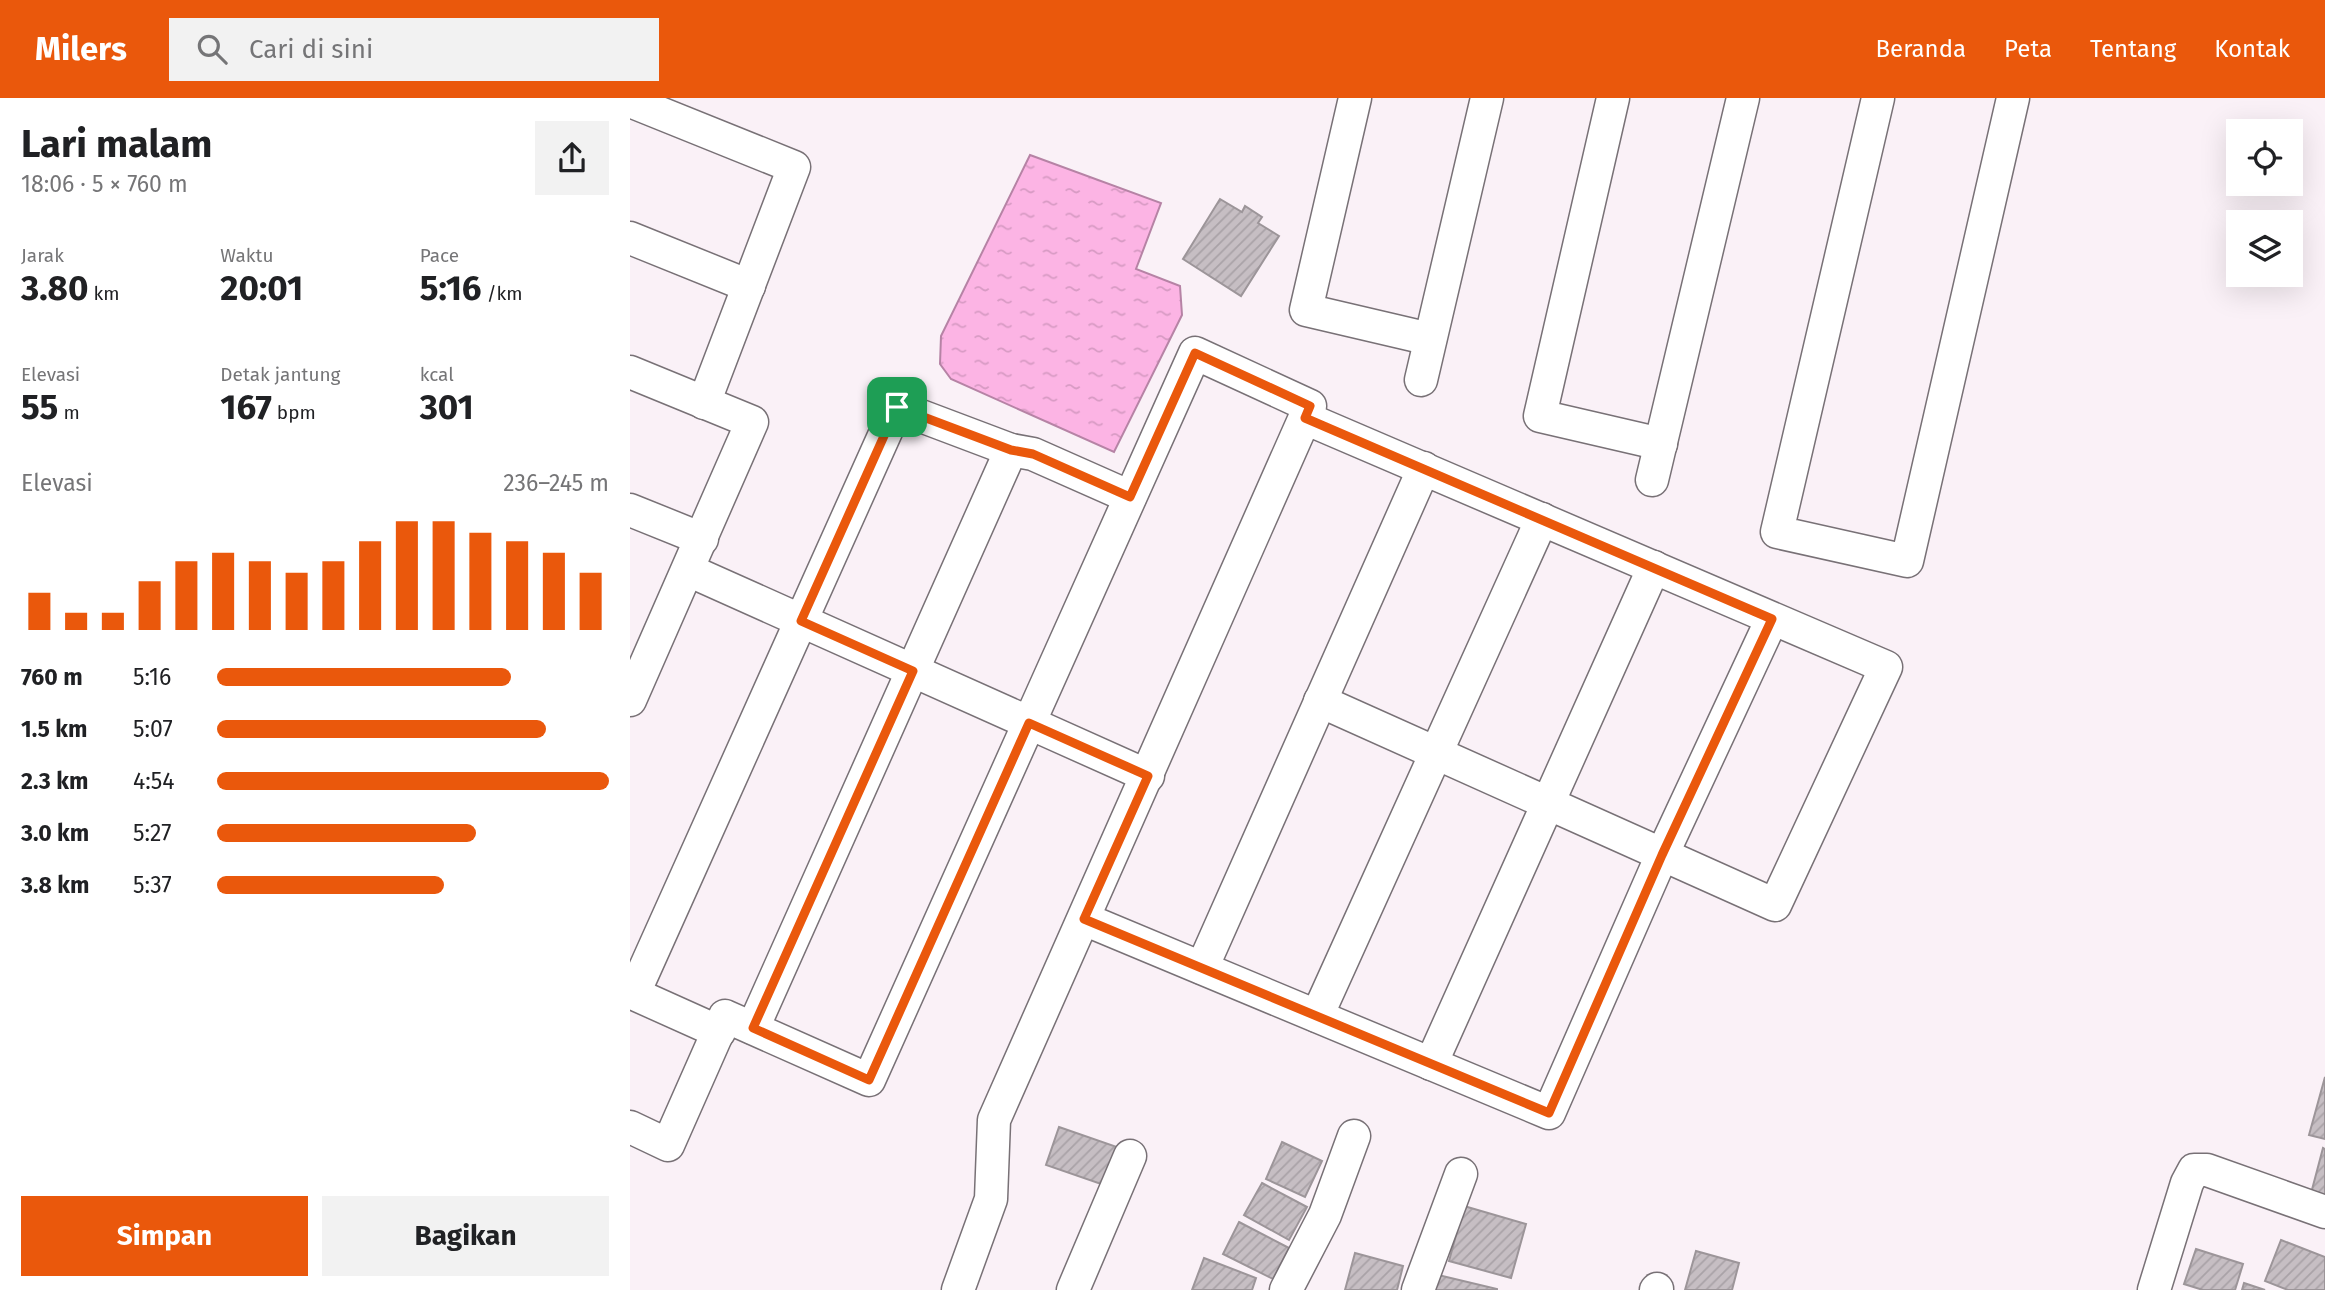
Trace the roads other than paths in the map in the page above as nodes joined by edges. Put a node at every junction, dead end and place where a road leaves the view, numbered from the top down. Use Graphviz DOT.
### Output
graph roads {
  1 [pos="1355,98"];
  2 [pos="1487,98"];
  3 [pos="1613,98"];
  4 [pos="1743,98"];
  5 [pos="1878,98"];
  6 [pos="2013,98"];
  7 [pos="630,102"];
  8 [pos="630,238"];
  9 [pos="749,286"];
  10 [pos="1430,339"];
  11 [pos="630,372"];
  12 [pos="1421,380"];
  13 [pos="704,402"];
  14 [pos="1305,418"];
  15 [pos="1661,444"];
  16 [pos="1011,450"];
  17 [pos="1424,468"];
  18 [pos="1652,480"];
  19 [pos="1130,497"];
  20 [pos="630,510"];
  21 [pos="1542,519"];
  22 [pos="702,539"];
  23 [pos="1654,567"];
  24 [pos="688,570"];
  25 [pos="1772,619"];
  26 [pos="801,621"];
  27 [pos="913,671"];
  28 [pos="630,700"];
  29 [pos="1320,701"];
  30 [pos="1029,723"];
  31 [pos="1435,755"];
  32 [pos="1148,776"];
  33 [pos="1547,805"];
  34 [pos="1662,855"];
  35 [pos="1084,919"];
  36 [pos="1202,968"];
  37 [pos="632,993"];
  38 [pos="1317,1016"];
  39 [pos="753,1028"];
  40 [pos="719,1032"];
  41 [pos="1431,1064"];
  42 [pos="630,1128"];
  43 [pos="1354,1136"];
  44 [pos="1130,1156"];
  45 [pos="1461,1174"];
  46 [pos="2325,1212"];
  47 [pos="957,1290"];
  48 [pos="1073,1290"];
  49 [pos="1286,1290"];
  50 [pos="1418,1290"];
  51 [pos="2154,1290"];
  1 -- 10 [label="street"];
  2 -- 10 [label="street"];
  3 -- 15 [label="street"];
  4 -- 15 [label="street"];
  5 -- 6 [label="street"];
  7 -- 9 [label="street"];
  8 -- 9 [label="street"];
  9 -- 13 [label="street"];
  10 -- 12 [label="street"];
  11 -- 13 [label="street"];
  13 -- 22 [label="street"];
  14 -- 17 [label="street"];
  14 -- 19 [label="street"];
  14 -- 32 [label="street"];
  15 -- 18 [label="street"];
  16 -- 19 [label="street"];
  16 -- 26 [label="street"];
  16 -- 27 [label="street"];
  17 -- 21 [label="street"];
  17 -- 29 [label="street"];
  19 -- 30 [label="street"];
  20 -- 22 [label="street"];
  21 -- 23 [label="street"];
  21 -- 31 [label="street"];
  22 -- 24 [label="street"];
  23 -- 25 [label="street"];
  23 -- 33 [label="street"];
  24 -- 26 [label="street"];
  24 -- 28 [label="street"];
  25 -- 34 [label="street"];
  25 -- 34 [label="street"];
  26 -- 27 [label="street"];
  26 -- 37 [label="street"];
  27 -- 30 [label="street"];
  27 -- 39 [label="street"];
  29 -- 31 [label="street"];
  29 -- 36 [label="street"];
  30 -- 32 [label="street"];
  30 -- 39 [label="street"];
  31 -- 33 [label="street"];
  31 -- 38 [label="street"];
  32 -- 35 [label="street"];
  33 -- 34 [label="street"];
  33 -- 41 [label="street"];
  34 -- 41 [label="street"];
  35 -- 36 [label="street"];
  35 -- 47 [label="street"];
  36 -- 38 [label="street"];
  37 -- 40 [label="street"];
  38 -- 41 [label="street"];
  39 -- 40 [label="street"];
  40 -- 42 [label="street"];
  43 -- 49 [label="street"];
  44 -- 48 [label="street"];
  45 -- 50 [label="street"];
  46 -- 51 [label="street"];
}
